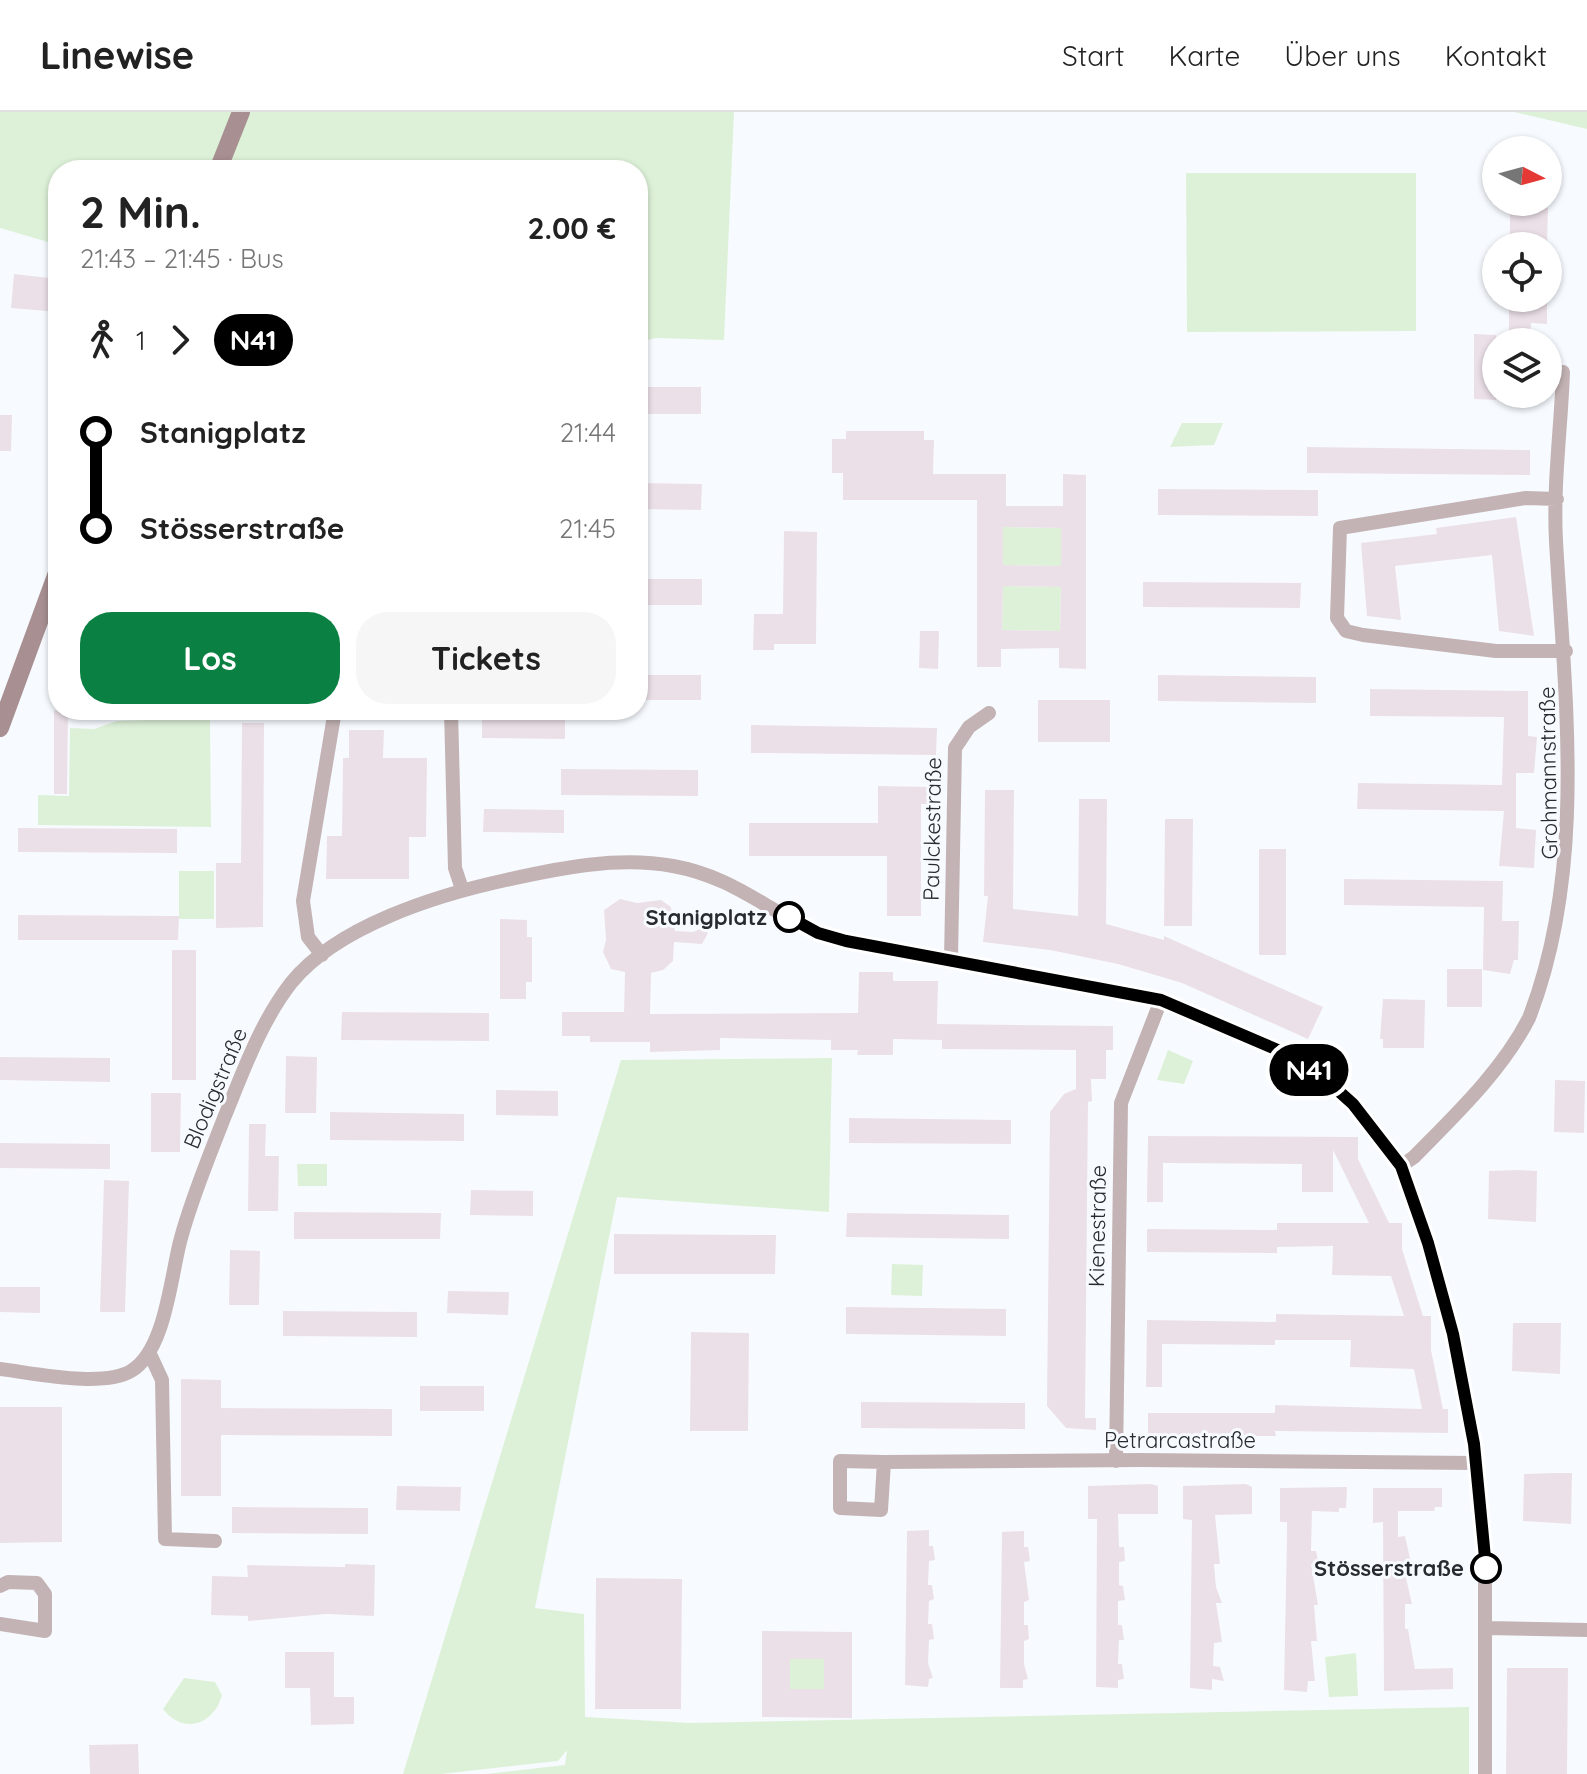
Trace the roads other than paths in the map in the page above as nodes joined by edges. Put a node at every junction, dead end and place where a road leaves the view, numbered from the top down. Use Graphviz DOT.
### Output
graph roads {
  1 [pos="241,112"];
  2 [pos="222,160"];
  3 [pos="1563,372"];
  4 [pos="1557,499"];
  5 [pos="48,597"];
  6 [pos="1566,651"];
  7 [pos="989,713"];
  8 [pos="333,720"];
  9 [pos="451,720"];
  10 [pos="0,728"];
  11 [pos="462,889"];
  12 [pos="322,955"];
  13 [pos="951,959"];
  14 [pos="1161,1000"];
  15 [pos="1401,1166"];
  16 [pos="149,1352"];
  17 [pos="0,1369"];
  18 [pos="1116,1461"];
  19 [pos="884,1462"];
  20 [pos="1476,1463"];
  21 [pos="215,1541"];
  22 [pos="0,1586"];
  23 [pos="0,1624"];
  24 [pos="1486,1628"];
  25 [pos="1587,1630"];
  26 [pos="1485,1774"];
  1 -- 2 [label="main road"];
  3 -- 4 [label="street, Grohmannstraße"];
  4 -- 6 [label="street, Grohmannstraße"];
  4 -- 6 [label="street"];
  5 -- 10 [label="main road"];
  6 -- 15 [label="street, Grohmannstraße"];
  7 -- 13 [label="street, Paulckestraße"];
  8 -- 12 [label="street"];
  9 -- 11 [label="street"];
  11 -- 12 [label="street, Blodigstraße"];
  11 -- 13 [label="street, Blodigstraße"];
  12 -- 16 [label="street, Blodigstraße"];
  13 -- 14 [label="street"];
  14 -- 15 [label="street"];
  14 -- 18 [label="street, Kienestraße"];
  15 -- 20 [label="street"];
  16 -- 17 [label="street"];
  16 -- 21 [label="street"];
  18 -- 19 [label="street, Petrarcastraße"];
  18 -- 20 [label="street, Petrarcastraße"];
  19 -- 19 [label="street, Petrarcastraße"];
  20 -- 24 [label="street"];
  22 -- 23 [label="street"];
  24 -- 25 [label="street"];
  24 -- 26 [label="street"];
}
